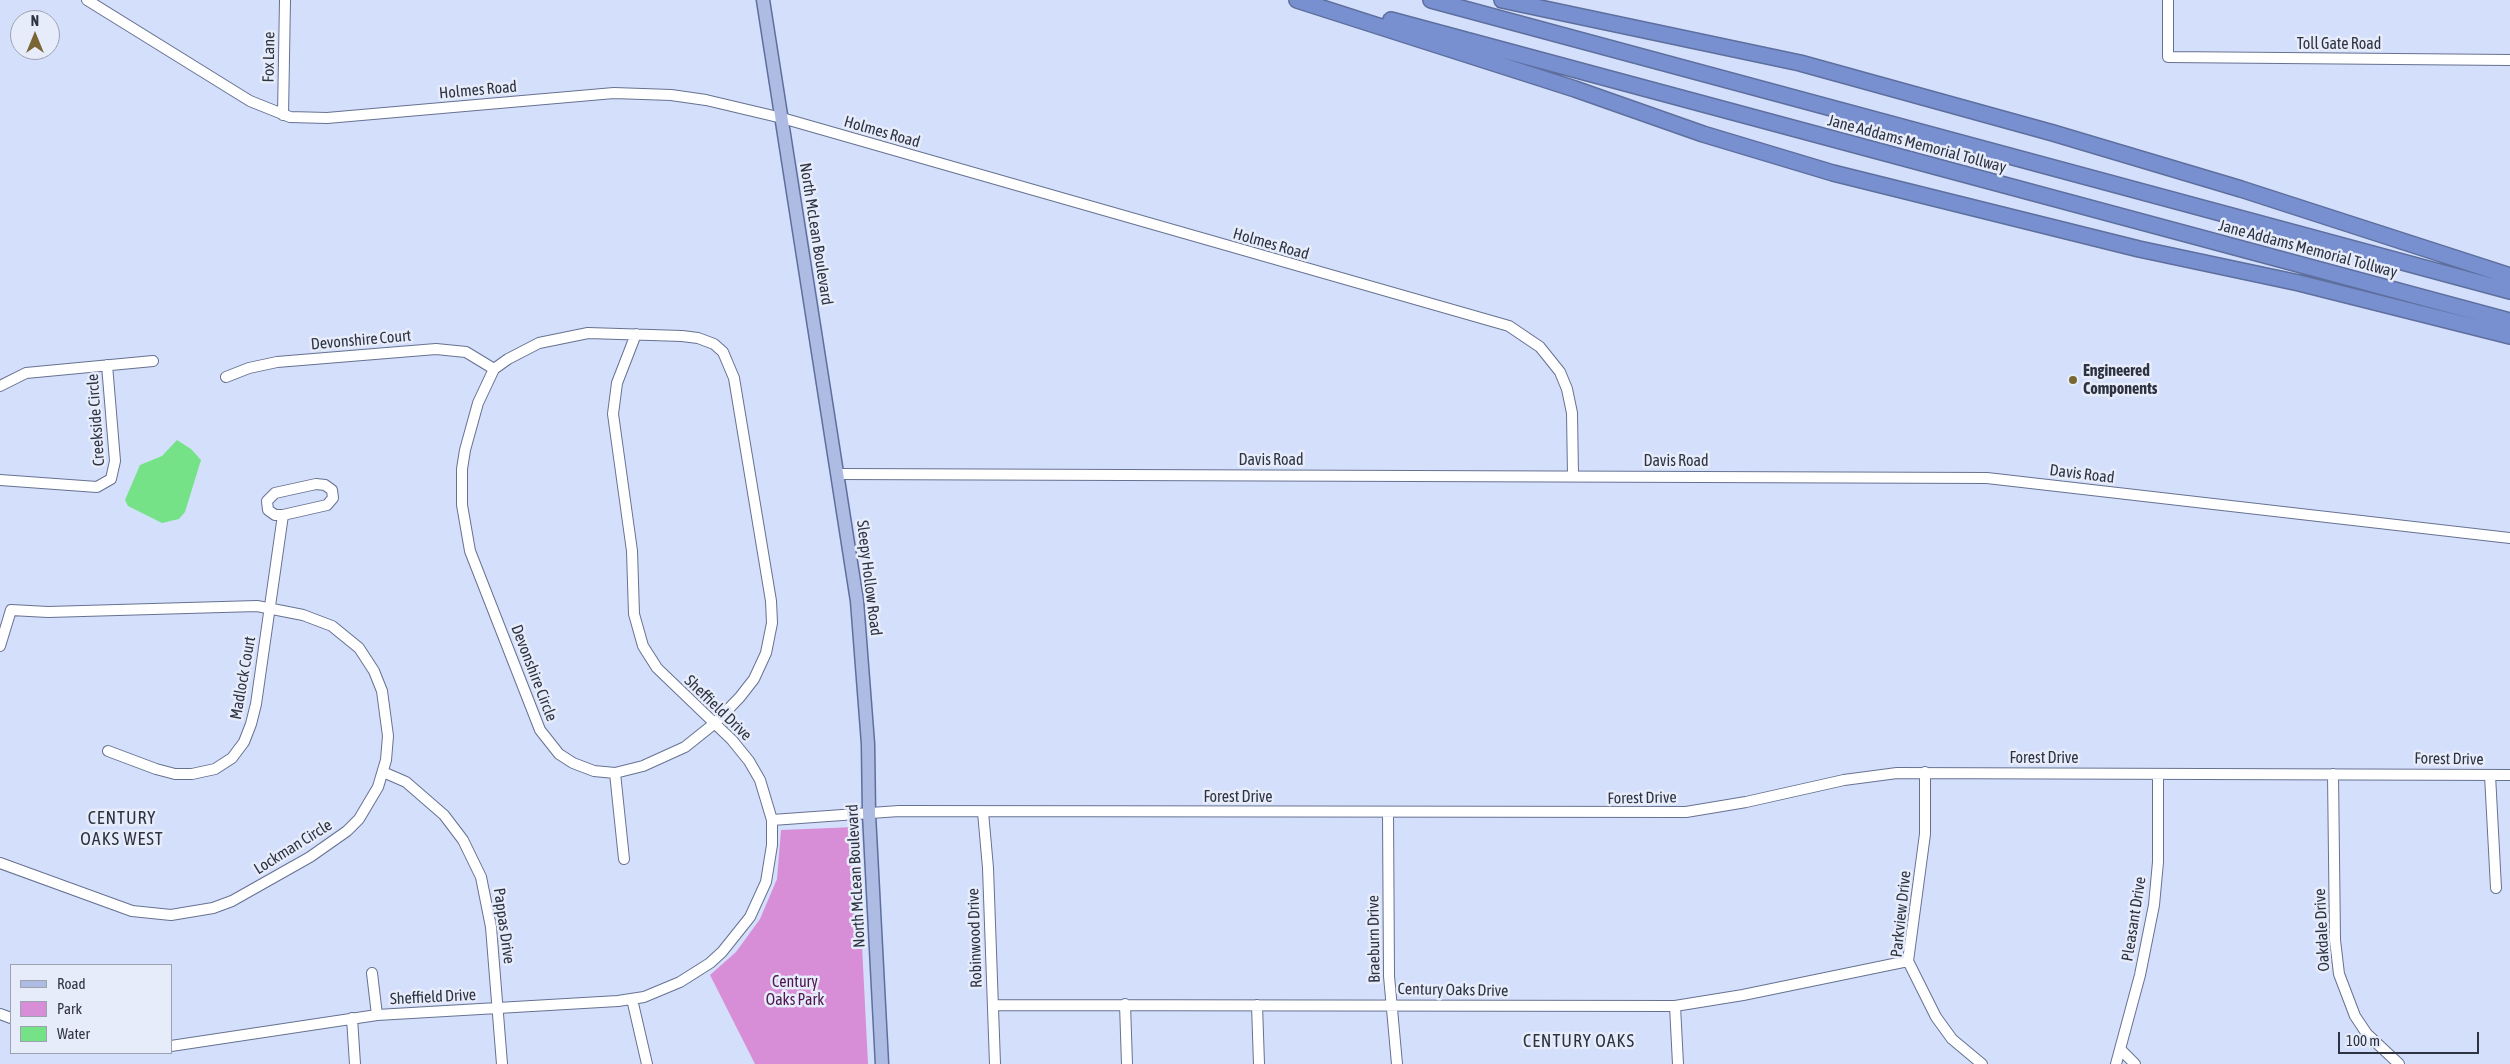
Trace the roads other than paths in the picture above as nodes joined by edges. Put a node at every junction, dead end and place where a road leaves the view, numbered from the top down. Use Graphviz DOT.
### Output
graph roads {
  1 [pos="86,0"];
  2 [pos="285,0"];
  3 [pos="763,0"];
  4 [pos="1296,0"];
  5 [pos="1315,0"];
  6 [pos="1431,0"];
  7 [pos="1502,0"];
  8 [pos="2168,0"];
  9 [pos="2510,60"];
  10 [pos="283,116"];
  11 [pos="782,118"];
  12 [pos="2510,276"];
  13 [pos="2510,291"];
  14 [pos="2510,321"];
  15 [pos="636,334"];
  16 [pos="2510,336"];
  17 [pos="153,361"];
  18 [pos="107,365"];
  19 [pos="494,369"];
  20 [pos="226,377"];
  21 [pos="0,386"];
  22 [pos="838,474"];
  23 [pos="1573,475"];
  24 [pos="0,480"];
  25 [pos="283,515"];
  26 [pos="2510,538"];
  27 [pos="269,608"];
  28 [pos="0,646"];
  29 [pos="865,686"];
  30 [pos="715,723"];
  31 [pos="108,751"];
  32 [pos="383,772"];
  33 [pos="1925,772"];
  34 [pos="615,773"];
  35 [pos="2158,774"];
  36 [pos="2333,774"];
  37 [pos="2490,775"];
  38 [pos="2510,775"];
  39 [pos="983,812"];
  40 [pos="1388,813"];
  41 [pos="869,814"];
  42 [pos="772,820"];
  43 [pos="624,859"];
  44 [pos="0,863"];
  45 [pos="2496,888"];
  46 [pos="1908,961"];
  47 [pos="372,973"];
  48 [pos="632,999"];
  49 [pos="1125,1004"];
  50 [pos="1392,1004"];
  51 [pos="993,1005"];
  52 [pos="1257,1005"];
  53 [pos="1675,1006"];
  54 [pos="499,1008"];
  55 [pos="377,1015"];
  56 [pos="352,1018"];
  57 [pos="172,1046"];
  58 [pos="2120,1049"];
  59 [pos="355,1064"];
  60 [pos="502,1064"];
  61 [pos="647,1064"];
  62 [pos="882,1064"];
  63 [pos="995,1064"];
  64 [pos="1127,1064"];
  65 [pos="1259,1064"];
  66 [pos="1396,1064"];
  67 [pos="1678,1064"];
  68 [pos="1982,1064"];
  69 [pos="2116,1064"];
  70 [pos="2135,1064"];
  71 [pos="2398,1064"];
  1 -- 10 [label="street, Holmes Road"];
  2 -- 10 [label="street, Fox Lane"];
  3 -- 11 [label="main road, North McLean Boulevard"];
  4 -- 16 [label="highway"];
  5 -- 14 [label="highway, Jane Addams Memorial Tollway"];
  6 -- 13 [label="highway, Jane Addams Memorial Tollway"];
  7 -- 12 [label="highway"];
  8 -- 9 [label="street, Toll Gate Road"];
  10 -- 11 [label="street, Holmes Road"];
  11 -- 22 [label="main road, North McLean Boulevard"];
  11 -- 23 [label="street, Holmes Road"];
  15 -- 19 [label="street, Devonshire Circle"];
  15 -- 30 [label="street, Sheffield Drive"];
  15 -- 30 [label="street, Devonshire Circle"];
  17 -- 18 [label="street, Creekside Circle"];
  18 -- 21 [label="street, Creekside Circle"];
  18 -- 24 [label="street, Creekside Circle"];
  19 -- 20 [label="street, Devonshire Court"];
  19 -- 34 [label="street, Devonshire Circle"];
  22 -- 23 [label="street, Davis Road"];
  22 -- 29 [label="main road, Sleepy Hollow Road"];
  23 -- 26 [label="street, Davis Road"];
  25 -- 25 [label="street"];
  25 -- 27 [label="street, Madlock Court"];
  27 -- 28 [label="street, Lockman Circle"];
  27 -- 31 [label="street, Madlock Court"];
  27 -- 32 [label="street, Lockman Circle"];
  29 -- 41 [label="main road, North McLean Boulevard"];
  30 -- 34 [label="street, Devonshire Circle"];
  30 -- 42 [label="street, Sheffield Drive"];
  32 -- 44 [label="street, Lockman Circle"];
  32 -- 54 [label="street, Pappas Drive"];
  33 -- 35 [label="street, Forest Drive"];
  33 -- 40 [label="street, Forest Drive"];
  33 -- 46 [label="street, Parkview Drive"];
  34 -- 43 [label="street"];
  35 -- 36 [label="street, Forest Drive"];
  35 -- 58 [label="street, Pleasant Drive"];
  36 -- 37 [label="street, Forest Drive"];
  36 -- 71 [label="street, Oakdale Drive"];
  37 -- 38 [label="street, Forest Drive"];
  37 -- 45 [label="street"];
  39 -- 40 [label="street, Forest Drive"];
  39 -- 41 [label="street, Forest Drive"];
  39 -- 51 [label="street, Robinwood Drive"];
  40 -- 50 [label="street, Braeburn Drive"];
  41 -- 42 [label="street, Forest Drive"];
  41 -- 62 [label="main road, North McLean Boulevard"];
  42 -- 48 [label="street, Sheffield Drive"];
  46 -- 53 [label="street, Century Oaks Drive"];
  46 -- 68 [label="street, Parkview Drive"];
  47 -- 55 [label="street, Sheffield Drive"];
  48 -- 54 [label="street, Sheffield Drive"];
  48 -- 61 [label="street"];
  49 -- 51 [label="street, Century Oaks Drive"];
  49 -- 52 [label="street, Century Oaks Drive"];
  49 -- 64 [label="street"];
  50 -- 52 [label="street, Century Oaks Drive"];
  50 -- 53 [label="street, Century Oaks Drive"];
  50 -- 66 [label="street, Braeburn Drive"];
  51 -- 63 [label="street, Robinwood Drive"];
  52 -- 65 [label="street"];
  53 -- 67 [label="street"];
  54 -- 55 [label="street, Sheffield Drive"];
  54 -- 60 [label="street, Pappas Drive"];
  55 -- 56 [label="street, Sheffield Drive"];
  56 -- 57 [label="street, Sheffield Drive"];
  56 -- 59 [label="street"];
  58 -- 69 [label="street, Pleasant Drive"];
  58 -- 70 [label="street"];
}
